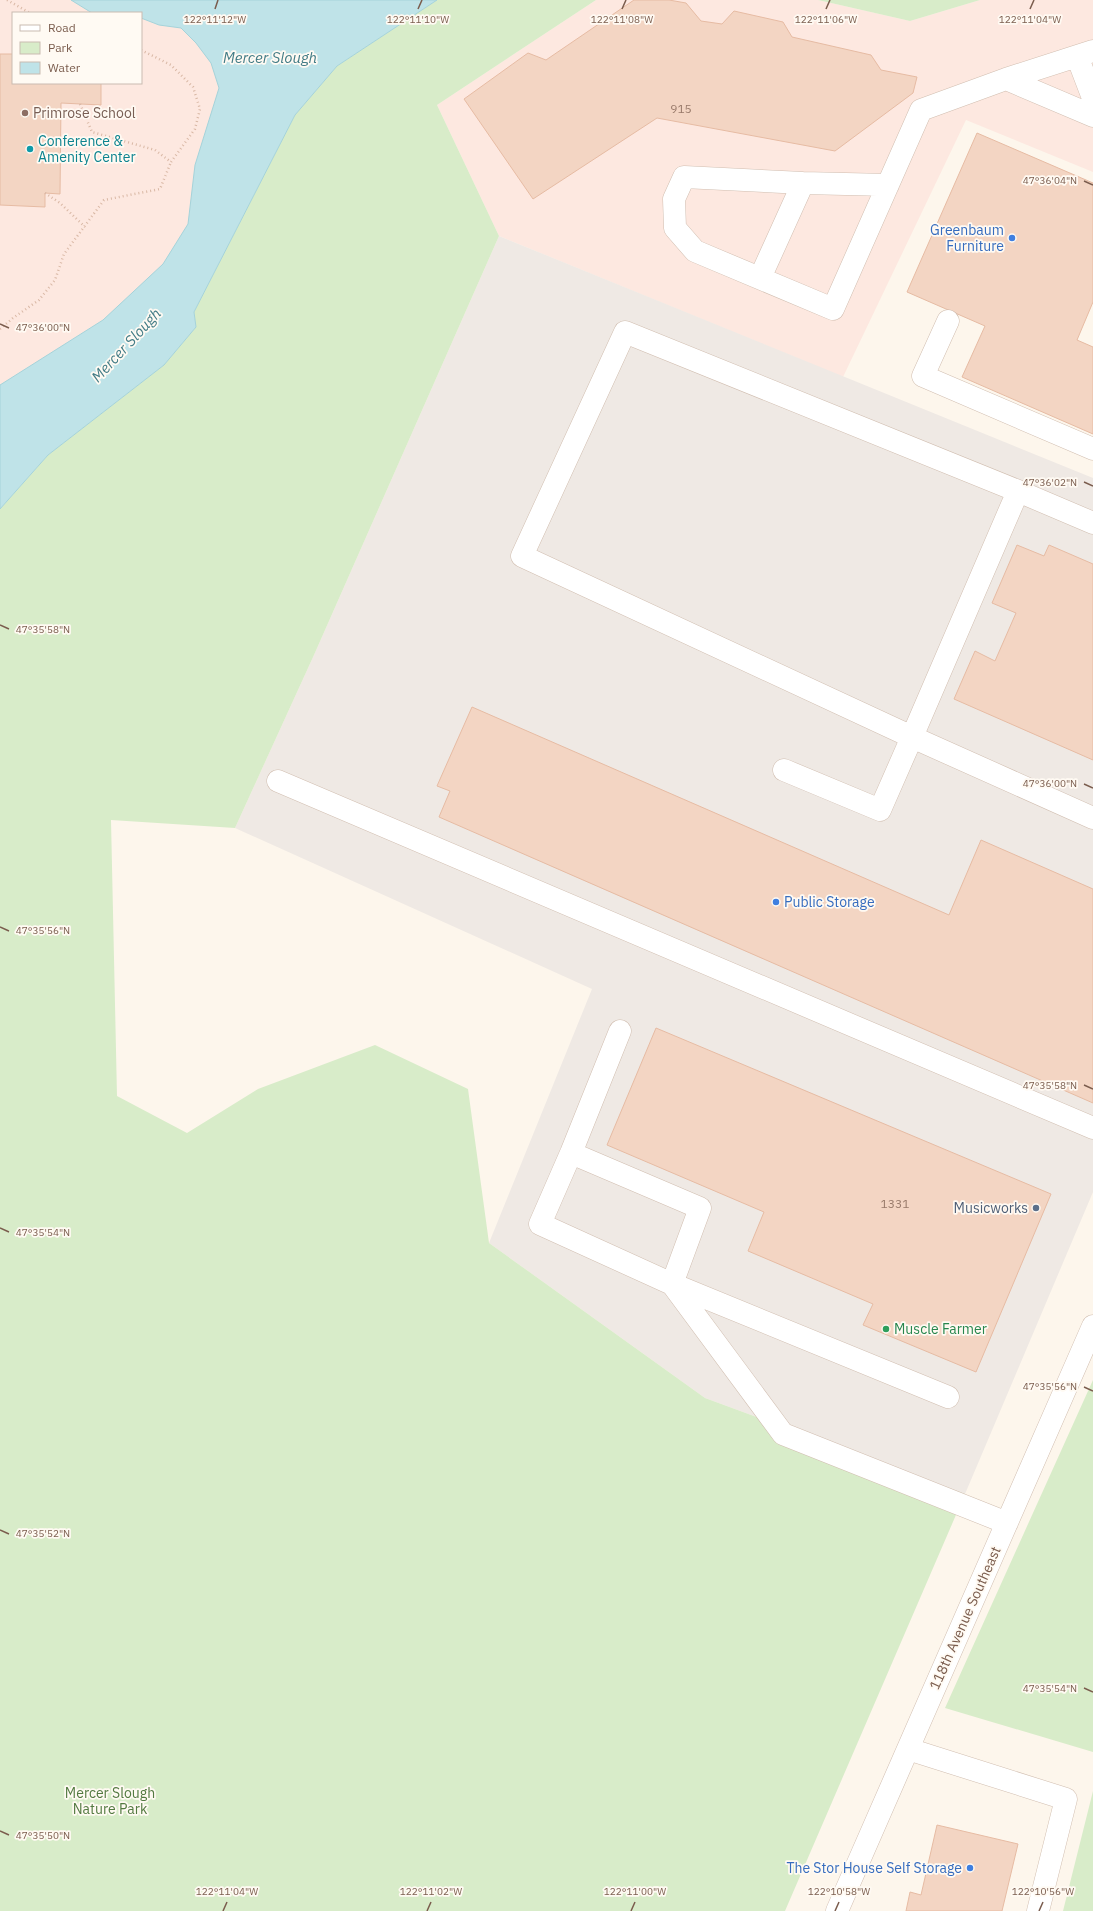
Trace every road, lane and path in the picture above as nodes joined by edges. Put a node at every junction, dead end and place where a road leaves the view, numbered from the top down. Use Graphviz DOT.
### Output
graph roads {
  1 [pos="7,0"];
  2 [pos="28,12"];
  3 [pos="142,50"];
  4 [pos="1085,53"];
  5 [pos="1006,79"];
  6 [pos="1093,98"];
  7 [pos="80,104"];
  8 [pos="1093,116"];
  9 [pos="171,162"];
  10 [pos="803,183"];
  11 [pos="888,185"];
  12 [pos="45,193"];
  13 [pos="85,227"];
  14 [pos="760,278"];
  15 [pos="948,321"];
  16 [pos="0,329"];
  17 [pos="1093,449"];
  18 [pos="1018,491"];
  19 [pos="1093,523"];
  20 [pos="912,737"];
  21 [pos="784,770"];
  22 [pos="278,782"];
  23 [pos="1093,818"];
  24 [pos="620,1031"];
  25 [pos="1093,1128"];
  26 [pos="571,1153"];
  27 [pos="672,1284"];
  28 [pos="1093,1326"];
  29 [pos="948,1397"];
  30 [pos="1007,1523"];
  31 [pos="908,1749"];
  32 [pos="837,1911"];
  33 [pos="1038,1911"];
  1 -- 2 [label="path"];
  3 -- 9 [label="path"];
  4 -- 5 [label="street"];
  4 -- 6 [label="street"];
  5 -- 8 [label="street"];
  5 -- 11 [label="street"];
  7 -- 9 [label="path"];
  9 -- 13 [label="path"];
  10 -- 11 [label="street"];
  10 -- 14 [label="street"];
  10 -- 14 [label="street"];
  11 -- 14 [label="street"];
  12 -- 13 [label="path"];
  13 -- 16 [label="path"];
  15 -- 17 [label="street"];
  18 -- 19 [label="street"];
  18 -- 20 [label="street"];
  18 -- 20 [label="street"];
  20 -- 21 [label="street"];
  20 -- 23 [label="street"];
  22 -- 25 [label="street"];
  24 -- 26 [label="street"];
  26 -- 27 [label="street"];
  26 -- 27 [label="street"];
  27 -- 29 [label="street"];
  27 -- 30 [label="street"];
  28 -- 30 [label="street, 118th Avenue Southeast"];
  30 -- 31 [label="street, 118th Avenue Southeast"];
  31 -- 32 [label="street, 118th Avenue Southeast"];
  31 -- 33 [label="street"];
}
